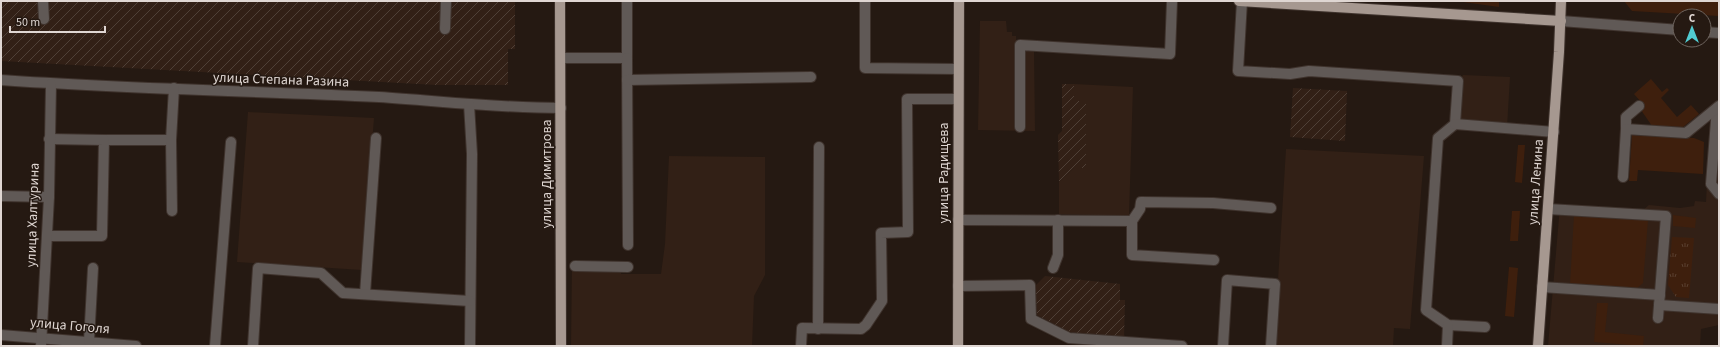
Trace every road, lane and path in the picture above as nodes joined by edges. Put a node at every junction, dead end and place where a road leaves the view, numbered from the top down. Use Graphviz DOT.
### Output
graph roads {
  1 [pos="43,1"];
  2 [pos="446,1"];
  3 [pos="560,1"];
  4 [pos="627,1"];
  5 [pos="865,1"];
  6 [pos="959,1"];
  7 [pos="1172,1"];
  8 [pos="1238,1"];
  9 [pos="1242,1"];
  10 [pos="1558,1"];
  11 [pos="1563,1"];
  12 [pos="1343,4"];
  13 [pos="44,19"];
  14 [pos="1561,20"];
  15 [pos="445,29"];
  16 [pos="1672,29"];
  17 [pos="561,58"];
  18 [pos="627,58"];
  19 [pos="958,69"];
  20 [pos="811,78"];
  21 [pos="1,80"];
  22 [pos="627,80"];
  23 [pos="51,84"];
  24 [pos="174,88"];
  25 [pos="958,99"];
  26 [pos="469,104"];
  27 [pos="1639,106"];
  28 [pos="1718,107"];
  29 [pos="561,108"];
  30 [pos="1455,124"];
  31 [pos="1020,127"];
  32 [pos="1626,130"];
  33 [pos="1554,132"];
  34 [pos="376,138"];
  35 [pos="49,139"];
  36 [pos="104,140"];
  37 [pos="171,140"];
  38 [pos="231,142"];
  39 [pos="819,147"];
  40 [pos="1623,177"];
  41 [pos="1719,194"];
  42 [pos="1,196"];
  43 [pos="49,197"];
  44 [pos="1271,208"];
  45 [pos="1548,209"];
  46 [pos="172,211"];
  47 [pos="958,220"];
  48 [pos="1058,220"];
  49 [pos="1132,221"];
  50 [pos="47,236"];
  51 [pos="628,245"];
  52 [pos="1214,260"];
  53 [pos="575,266"];
  54 [pos="628,267"];
  55 [pos="93,268"];
  56 [pos="1053,268"];
  57 [pos="958,286"];
  58 [pos="1542,287"];
  59 [pos="365,294"];
  60 [pos="1659,300"];
  61 [pos="470,301"];
  62 [pos="1719,309"];
  63 [pos="1658,318"];
  64 [pos="1448,325"];
  65 [pos="1485,327"];
  66 [pos="818,329"];
  67 [pos="1,335"];
  68 [pos="89,341"];
  69 [pos="42,342"];
  70 [pos="136,346"];
  71 [pos="215,346"];
  72 [pos="253,346"];
  73 [pos="470,346"];
  74 [pos="561,346"];
  75 [pos="801,346"];
  76 [pos="958,346"];
  77 [pos="1182,346"];
  78 [pos="1223,346"];
  79 [pos="1271,346"];
  80 [pos="1447,346"];
  81 [pos="1538,346"];
  1 -- 13 [label="street"];
  2 -- 15 [label="street"];
  3 -- 17 [label="main road, улица Димитрова"];
  4 -- 18 [label="street"];
  5 -- 19 [label="street"];
  6 -- 19 [label="main road, улица Радищева"];
  7 -- 31 [label="street"];
  8 -- 9 [label="main road"];
  9 -- 12 [label="main road"];
  9 -- 30 [label="street"];
  10 -- 14 [label="main road"];
  11 -- 14 [label="main road"];
  12 -- 14 [label="main road"];
  14 -- 16 [label="street"];
  14 -- 33 [label="main road, улица Ленина"];
  17 -- 18 [label="street"];
  17 -- 29 [label="main road, улица Димитрова"];
  18 -- 22 [label="street"];
  19 -- 25 [label="main road, улица Радищева"];
  20 -- 22 [label="street"];
  21 -- 23 [label="street, улица Степана Разина"];
  22 -- 51 [label="street"];
  23 -- 24 [label="street, улица Степана Разина"];
  23 -- 35 [label="street, улица Халтурина"];
  24 -- 26 [label="street, улица Степана Разина"];
  24 -- 37 [label="street"];
  25 -- 47 [label="main road, улица Радищева"];
  25 -- 66 [label="street"];
  26 -- 29 [label="street, улица Степана Разина"];
  26 -- 61 [label="street"];
  27 -- 32 [label="street"];
  28 -- 32 [label="street"];
  28 -- 41 [label="street"];
  29 -- 74 [label="main road, улица Димитрова"];
  30 -- 33 [label="street"];
  30 -- 64 [label="street"];
  32 -- 40 [label="street"];
  33 -- 45 [label="main road, улица Ленина"];
  34 -- 59 [label="street"];
  35 -- 36 [label="street"];
  35 -- 43 [label="street, улица Халтурина"];
  36 -- 37 [label="street"];
  36 -- 50 [label="street"];
  37 -- 46 [label="street"];
  38 -- 71 [label="street"];
  39 -- 66 [label="street"];
  42 -- 43 [label="street"];
  43 -- 50 [label="street, улица Халтурина"];
  44 -- 49 [label="street"];
  45 -- 58 [label="main road, улица Ленина"];
  45 -- 60 [label="street"];
  47 -- 48 [label="street"];
  47 -- 57 [label="main road, улица Радищева"];
  48 -- 49 [label="street"];
  48 -- 56 [label="street"];
  49 -- 52 [label="street"];
  50 -- 69 [label="street, улица Халтурина"];
  53 -- 54 [label="street"];
  55 -- 68 [label="street"];
  57 -- 76 [label="main road, улица Радищева"];
  57 -- 77 [label="street"];
  58 -- 60 [label="street"];
  58 -- 81 [label="main road, улица Ленина"];
  59 -- 61 [label="street"];
  59 -- 72 [label="street"];
  60 -- 62 [label="street"];
  60 -- 63 [label="street"];
  61 -- 73 [label="street"];
  64 -- 65 [label="street"];
  64 -- 80 [label="street"];
  66 -- 75 [label="street"];
  67 -- 69 [label="street, улица Гоголя"];
  68 -- 69 [label="street, улица Гоголя"];
  68 -- 70 [label="street, улица Гоголя"];
  78 -- 79 [label="street"];
}
